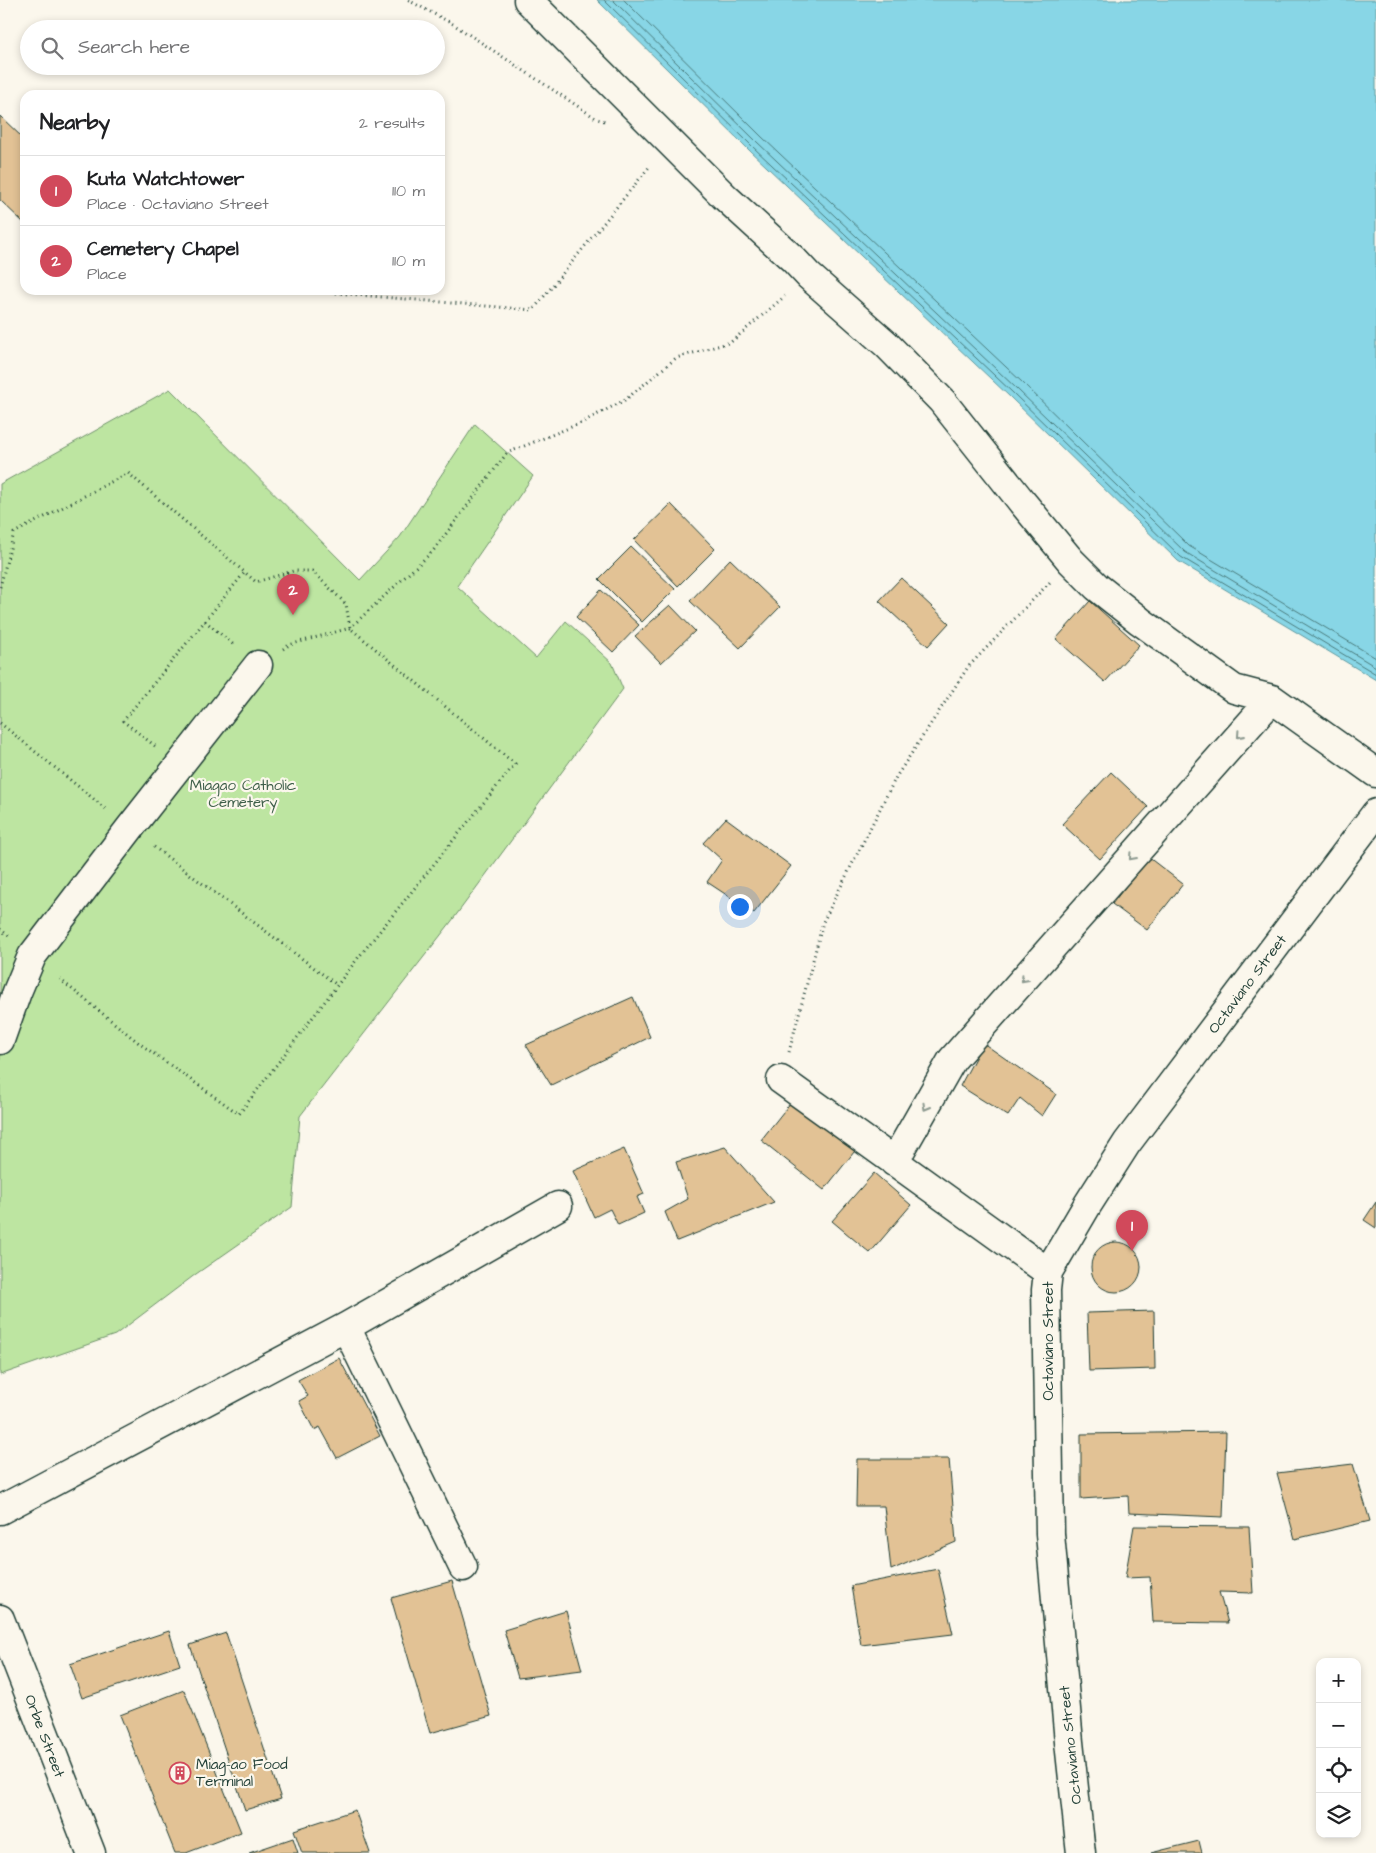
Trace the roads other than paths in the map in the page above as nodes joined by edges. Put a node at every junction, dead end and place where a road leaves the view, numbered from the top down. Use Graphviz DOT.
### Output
graph roads {
  1 [pos="528,0"];
  2 [pos="258,665"];
  3 [pos="1272,699"];
  4 [pos="1376,773"];
  5 [pos="1376,813"];
  6 [pos="8,985"];
  7 [pos="0,1040"];
  8 [pos="781,1080"];
  9 [pos="894,1162"];
  10 [pos="558,1206"];
  11 [pos="1048,1272"];
  12 [pos="346,1327"];
  13 [pos="0,1510"];
  14 [pos="463,1567"];
  15 [pos="0,1619"];
  16 [pos="91,1853"];
  17 [pos="1081,1853"];
  1 -- 3 [label="street"];
  2 -- 6 [label="street"];
  3 -- 4 [label="street"];
  3 -- 9 [label="street, one-way"];
  5 -- 11 [label="street, Octaviano Street"];
  6 -- 7 [label="street"];
  8 -- 9 [label="street"];
  9 -- 11 [label="street"];
  10 -- 12 [label="street"];
  11 -- 17 [label="street, Octaviano Street"];
  12 -- 13 [label="street"];
  12 -- 14 [label="street"];
  15 -- 16 [label="street, Orbe Street"];
}
